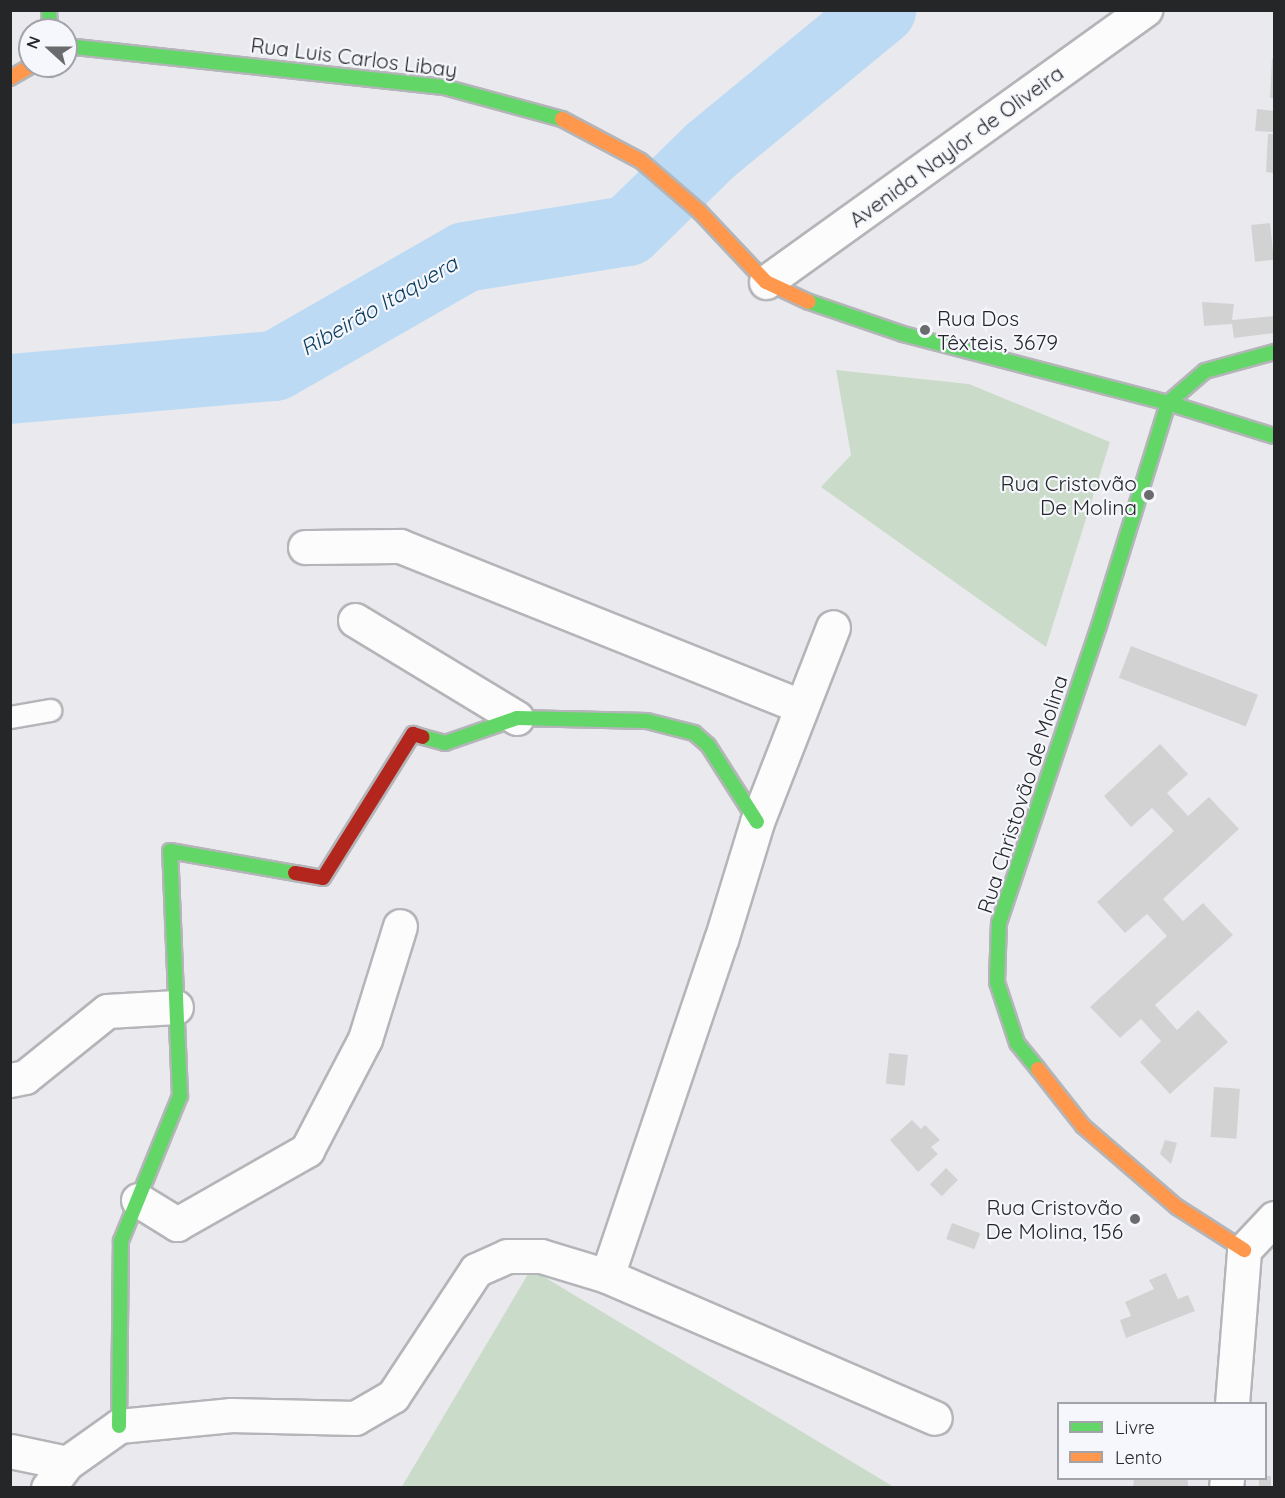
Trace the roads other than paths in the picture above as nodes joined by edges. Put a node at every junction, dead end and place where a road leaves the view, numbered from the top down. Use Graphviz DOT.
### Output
graph roads {
  1 [pos="1145,10"];
  2 [pos="78,47"];
  3 [pos="766,282"];
  4 [pos="1275,352"];
  5 [pos="1168,403"];
  6 [pos="1275,436"];
  7 [pos="305,547"];
  8 [pos="355,620"];
  9 [pos="833,627"];
  10 [pos="801,706"];
  11 [pos="50,710"];
  12 [pos="10,717"];
  13 [pos="517,718"];
  14 [pos="757,822"];
  15 [pos="400,926"];
  16 [pos="176,1007"];
  17 [pos="10,1080"];
  18 [pos="138,1200"];
  19 [pos="1275,1218"];
  20 [pos="1244,1250"];
  21 [pos="608,1276"];
  22 [pos="1232,1402"];
  23 [pos="935,1418"];
  24 [pos="119,1426"];
  25 [pos="10,1451"];
  26 [pos="57,1475"];
  1 -- 3 [label="street, Avenida Naylor de Oliveira"];
  2 -- 3 [label="street, Rua Luis Carlos Libay"];
  3 -- 5 [label="street, Rua Luis Carlos Libay"];
  4 -- 5 [label="street"];
  5 -- 6 [label="street, Rua Luis Carlos Libay"];
  5 -- 20 [label="street, Rua Christovão de Molina"];
  7 -- 10 [label="street"];
  8 -- 13 [label="street"];
  9 -- 10 [label="street"];
  10 -- 14 [label="street"];
  11 -- 12 [label="lane"];
  13 -- 14 [label="street"];
  13 -- 16 [label="street"];
  14 -- 21 [label="street"];
  15 -- 18 [label="street"];
  16 -- 17 [label="street"];
  16 -- 18 [label="street"];
  18 -- 24 [label="street"];
  19 -- 20 [label="street"];
  20 -- 22 [label="street"];
  21 -- 23 [label="street"];
  21 -- 24 [label="street"];
  24 -- 26 [label="street"];
  25 -- 26 [label="street"];
}
